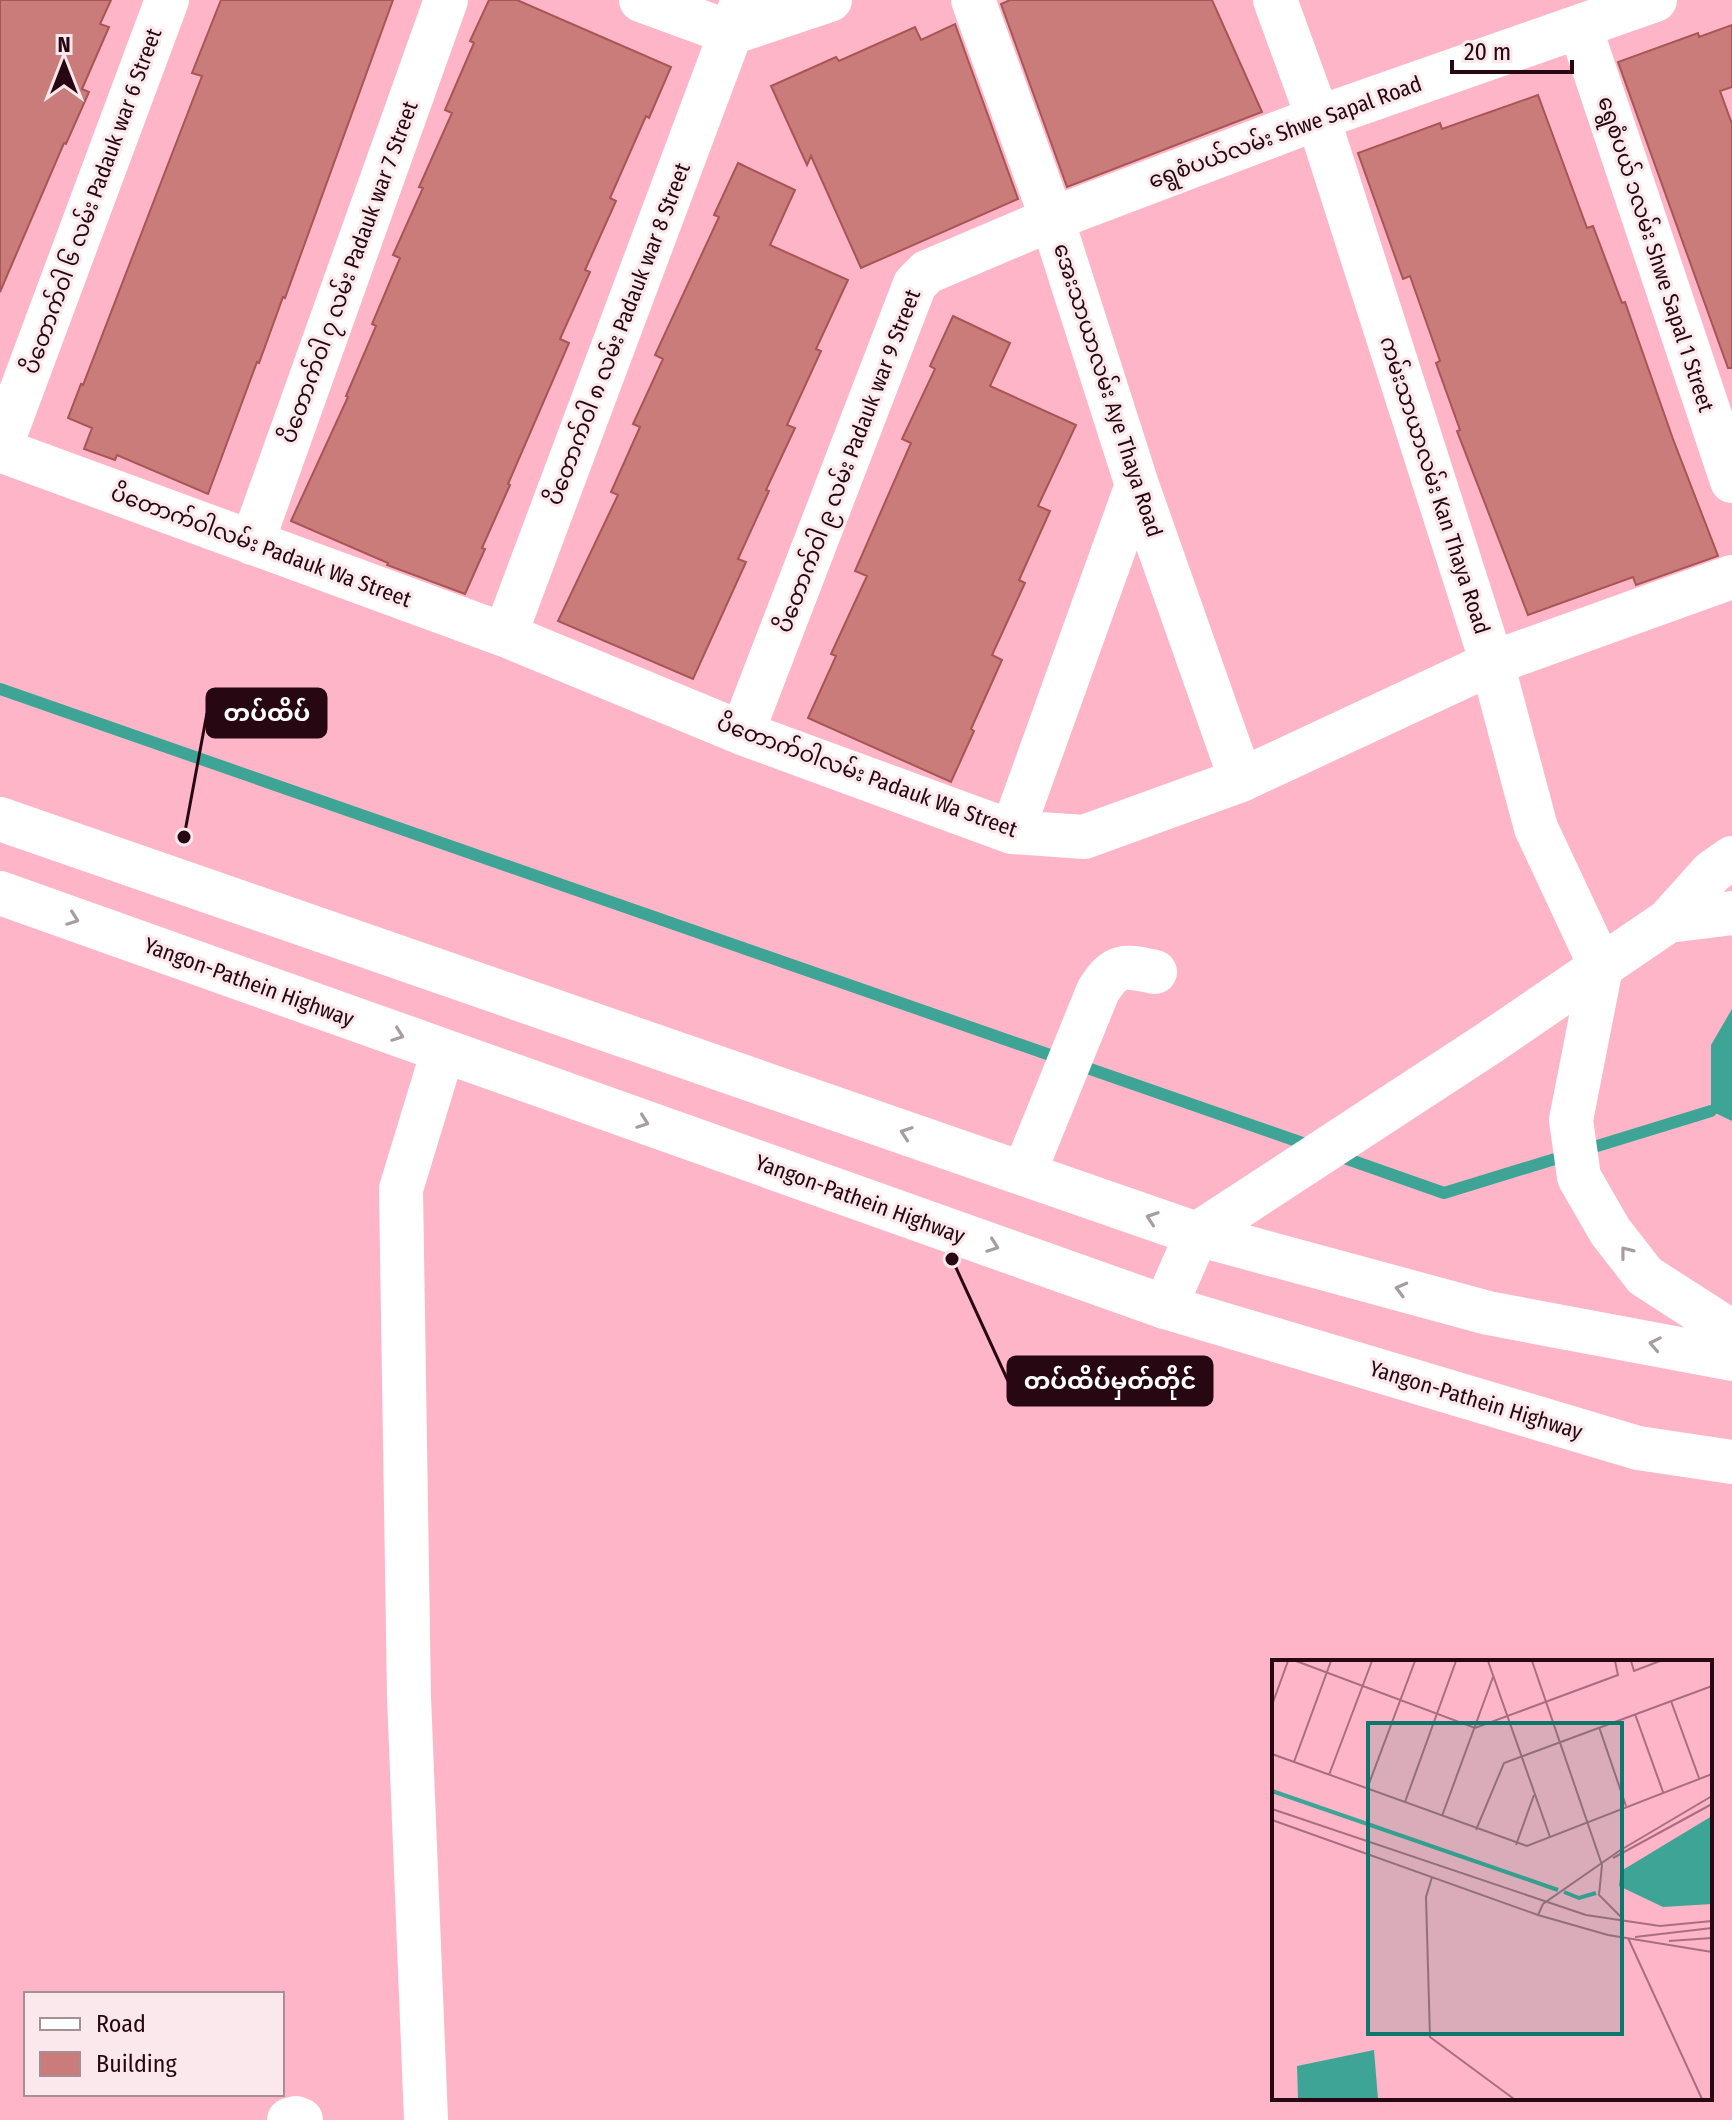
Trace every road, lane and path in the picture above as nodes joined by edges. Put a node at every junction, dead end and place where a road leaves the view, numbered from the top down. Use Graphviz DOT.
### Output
graph roads {
  1 [pos="167,0"];
  2 [pos="446,0"];
  3 [pos="641,0"];
  4 [pos="830,0"];
  5 [pos="973,0"];
  6 [pos="1275,0"];
  7 [pos="1655,0"];
  8 [pos="737,17"];
  9 [pos="1580,27"];
  10 [pos="1318,118"];
  11 [pos="1052,219"];
  12 [pos="0,449"];
  13 [pos="1732,481"];
  14 [pos="1137,485"];
  15 [pos="252,543"];
  16 [pos="1732,577"];
  17 [pos="505,635"];
  18 [pos="1492,663"];
  19 [pos="742,733"];
  20 [pos="1241,780"];
  21 [pos="0,819"];
  22 [pos="1012,832"];
  23 [pos="1732,858"];
  24 [pos="0,893"];
  25 [pos="1732,913"];
  26 [pos="1668,921"];
  27 [pos="1601,967"];
  28 [pos="1155,972"];
  29 [pos="443,1051"];
  30 [pos="1024,1173"];
  31 [pos="1197,1234"];
  32 [pos="1165,1307"];
  33 [pos="1732,1332"];
  34 [pos="1732,1359"];
  35 [pos="1732,1462"];
  36 [pos="289,2120"];
  37 [pos="301,2120"];
  38 [pos="426,2120"];
  1 -- 12 [label="street, ပိတောက်ဝါ ၆ လမ်း Padauk war 6 Street"];
  2 -- 15 [label="street, ပိတောက်ဝါ ၇ လမ်း Padauk war 7 Street"];
  3 -- 8 [label="street"];
  4 -- 8 [label="street"];
  5 -- 11 [label="street, အေးသာယာလမ်း Aye Thaya Road"];
  6 -- 10 [label="street, ကမ်းသာယာလမ်း Kan Thaya Road"];
  7 -- 9 [label="street, ရွေစံပယ်လမ်း Shwe Sapal Road"];
  8 -- 17 [label="street, ပိတောက်ဝါ ၈ လမ်း Padauk war 8 Street"];
  9 -- 10 [label="street, ရွေစံပယ်လမ်း Shwe Sapal Road"];
  9 -- 13 [label="street, ရွေစံပယ် ၁လမ်း Shwe Sapal 1 Street"];
  10 -- 11 [label="street, ရွေစံပယ်လမ်း Shwe Sapal Road"];
  10 -- 18 [label="street, ကမ်းသာယာလမ်း Kan Thaya Road"];
  11 -- 14 [label="street, အေးသာယာလမ်း Aye Thaya Road"];
  11 -- 19 [label="street, ပိတောက်ဝါ ၉ လမ်း Padauk war 9 Street"];
  12 -- 15 [label="street, ပိတောက်ဝါလမ်း Padauk Wa Street"];
  14 -- 20 [label="street, အေးသာယာလမ်း Aye Thaya Road"];
  14 -- 22 [label="street"];
  15 -- 17 [label="street, ပိတောက်ဝါလမ်း Padauk Wa Street"];
  16 -- 18 [label="street, ပိတောက်ဝါလမ်း Padauk Wa Street"];
  17 -- 19 [label="street, ပိတောက်ဝါလမ်း Padauk Wa Street"];
  18 -- 20 [label="street, ပိတောက်ဝါလမ်း Padauk Wa Street"];
  18 -- 27 [label="street, ကမ်းသာယာလမ်း Kan Thaya Road"];
  19 -- 22 [label="street, ပိတောက်ဝါလမ်း Padauk Wa Street"];
  20 -- 22 [label="street, ပိတောက်ဝါလမ်း Padauk Wa Street"];
  30 -- 21 [label="street, one-way"];
  23 -- 26 [label="street"];
  24 -- 29 [label="street, Yangon-Pathein Highway, one-way"];
  25 -- 26 [label="street"];
  26 -- 27 [label="street"];
  27 -- 31 [label="street"];
  33 -- 27 [label="street, one-way"];
  28 -- 30 [label="street"];
  29 -- 32 [label="street, Yangon-Pathein Highway, one-way"];
  29 -- 38 [label="street"];
  31 -- 30 [label="street, one-way"];
  31 -- 32 [label="street"];
  34 -- 31 [label="street, one-way"];
  32 -- 35 [label="street, Yangon-Pathein Highway"];
  36 -- 37 [label="street"];
}
